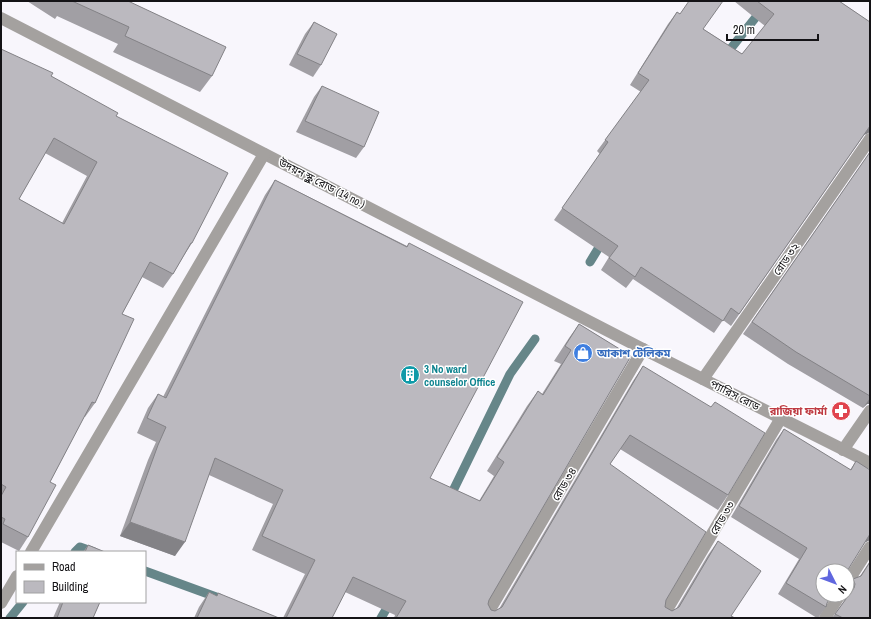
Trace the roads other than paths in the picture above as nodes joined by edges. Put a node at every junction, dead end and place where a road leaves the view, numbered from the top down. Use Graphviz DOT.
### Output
graph roads {
  1 [pos="1,18"];
  2 [pos="870,139"];
  3 [pos="264,154"];
  4 [pos="643,349"];
  5 [pos="703,379"];
  6 [pos="870,411"];
  7 [pos="781,418"];
  8 [pos="843,450"];
  9 [pos="870,463"];
  10 [pos="870,547"];
  11 [pos="32,551"];
  12 [pos="855,571"];
  13 [pos="16,578"];
  14 [pos="1,603"];
  15 [pos="835,603"];
  16 [pos="485,618"];
  17 [pos="662,618"];
  18 [pos="825,618"];
  1 -- 3 [label="street, উদয়ন স্কুল রোড (14 no.)"];
  2 -- 5 [label="street, রোড ৩২"];
  3 -- 4 [label="street, উদয়ন স্কুল রোড (14 no.)"];
  3 -- 11 [label="street"];
  4 -- 5 [label="street, প্যারিস রোড"];
  4 -- 16 [label="street, রোড ৩৪"];
  5 -- 7 [label="street, প্যারিস রোড"];
  6 -- 8 [label="street"];
  7 -- 8 [label="street, প্যারিস রোড"];
  7 -- 17 [label="street, রোড ৩৩"];
  8 -- 9 [label="street, প্যারিস রোড"];
  10 -- 12 [label="street"];
  13 -- 14 [label="street"];
  15 -- 18 [label="street"];
}
